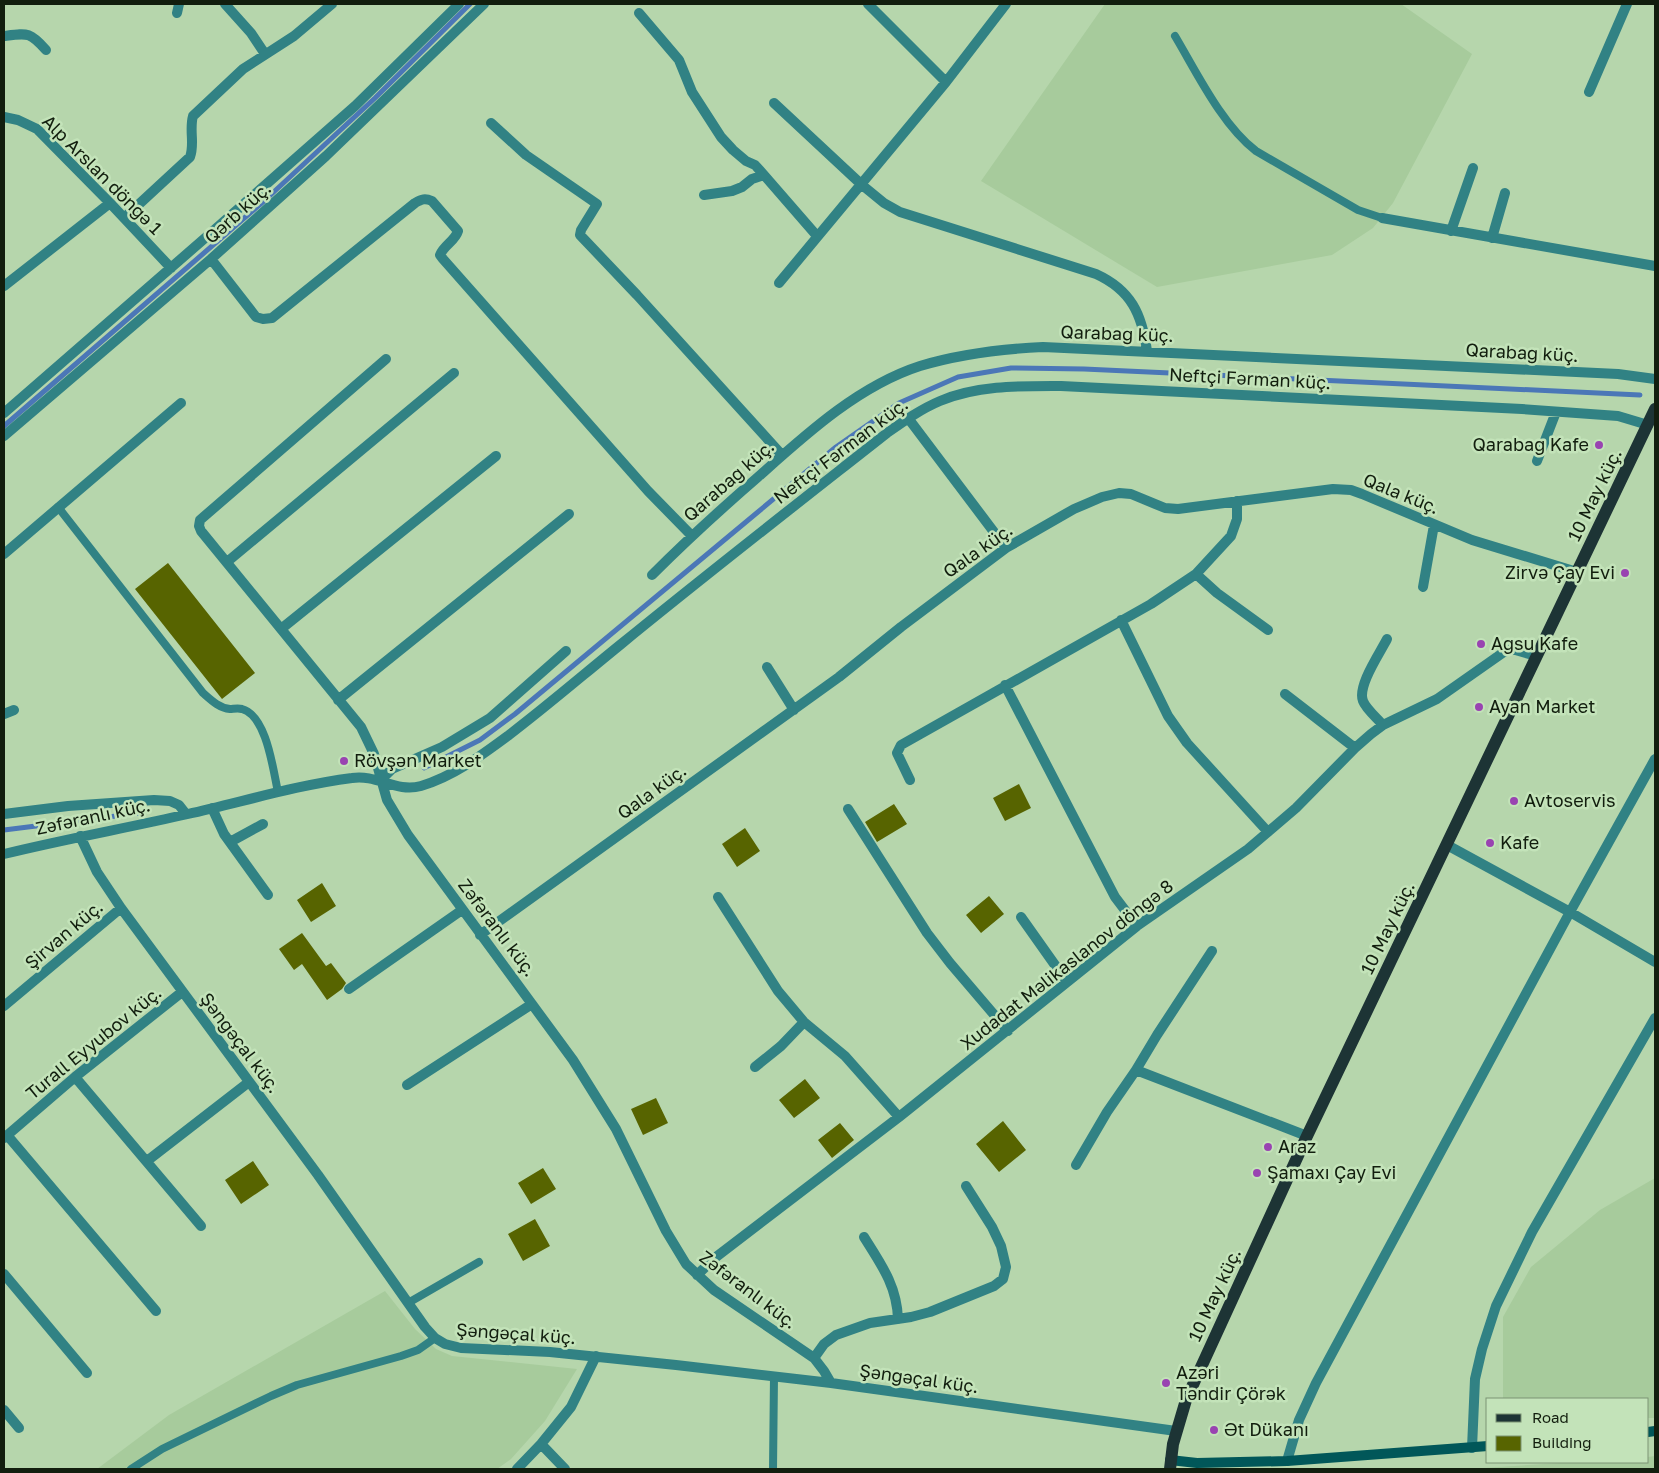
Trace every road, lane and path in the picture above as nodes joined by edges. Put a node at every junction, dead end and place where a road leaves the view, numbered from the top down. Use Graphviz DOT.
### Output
graph roads {
  1 [pos="225,4"];
  2 [pos="332,4"];
  3 [pos="459,4"];
  4 [pos="484,4"];
  5 [pos="868,4"];
  6 [pos="1006,4"];
  7 [pos="1627,4"];
  8 [pos="639,13"];
  9 [pos="4,36"];
  10 [pos="1175,36"];
  11 [pos="46,50"];
  12 [pos="265,54"];
  13 [pos="946,82"];
  14 [pos="1589,92"];
  15 [pos="774,103"];
  16 [pos="4,117"];
  17 [pos="492,123"];
  18 [pos="1473,168"];
  19 [pos="764,175"];
  20 [pos="862,185"];
  21 [pos="1505,193"];
  22 [pos="704,195"];
  23 [pos="110,203"];
  24 [pos="124,218"];
  25 [pos="1382,218"];
  26 [pos="1451,232"];
  27 [pos="817,236"];
  28 [pos="1492,238"];
  29 [pos="211,259"];
  30 [pos="1655,266"];
  31 [pos="171,268"];
  32 [pos="779,283"];
  33 [pos="4,286"];
  34 [pos="1147,351"];
  35 [pos="386,360"];
  36 [pos="454,373"];
  37 [pos="1655,379"];
  38 [pos="181,403"];
  39 [pos="1655,409"];
  40 [pos="4,412"];
  41 [pos="1556,412"];
  42 [pos="908,418"];
  43 [pos="1648,425"];
  44 [pos="4,436"];
  45 [pos="782,455"];
  46 [pos="496,456"];
  47 [pos="1537,461"];
  48 [pos="1237,501"];
  49 [pos="58,507"];
  50 [pos="569,514"];
  51 [pos="1434,525"];
  52 [pos="691,535"];
  53 [pos="1006,548"];
  54 [pos="4,554"];
  55 [pos="227,562"];
  56 [pos="1577,572"];
  57 [pos="1196,574"];
  58 [pos="652,575"];
  59 [pos="1422,587"];
  60 [pos="1121,620"];
  61 [pos="281,629"];
  62 [pos="1268,630"];
  63 [pos="1387,639"];
  64 [pos="566,651"];
  65 [pos="1536,656"];
  66 [pos="767,667"];
  67 [pos="1005,685"];
  68 [pos="1285,694"];
  69 [pos="338,700"];
  70 [pos="14,710"];
  71 [pos="794,710"];
  72 [pos="4,714"];
  73 [pos="1383,726"];
  74 [pos="1355,748"];
  75 [pos="1655,759"];
  76 [pos="910,780"];
  77 [pos="380,781"];
  78 [pos="278,792"];
  79 [pos="212,808"];
  80 [pos="848,808"];
  81 [pos="4,814"];
  82 [pos="186,814"];
  83 [pos="263,824"];
  84 [pos="1268,832"];
  85 [pos="80,836"];
  86 [pos="230,842"];
  87 [pos="1447,845"];
  88 [pos="4,854"];
  89 [pos="268,895"];
  90 [pos="718,898"];
  91 [pos="121,908"];
  92 [pos="462,910"];
  93 [pos="1570,912"];
  94 [pos="1021,917"];
  95 [pos="1137,926"];
  96 [pos="480,935"];
  97 [pos="1212,951"];
  98 [pos="1655,962"];
  99 [pos="1067,982"];
  100 [pos="349,989"];
  101 [pos="182,992"];
  102 [pos="532,1004"];
  103 [pos="4,1006"];
  104 [pos="1655,1018"];
  105 [pos="804,1022"];
  106 [pos="1008,1031"];
  107 [pos="755,1067"];
  108 [pos="1136,1070"];
  109 [pos="76,1077"];
  110 [pos="249,1082"];
  111 [pos="408,1086"];
  112 [pos="899,1117"];
  113 [pos="1307,1136"];
  114 [pos="6,1137"];
  115 [pos="146,1162"];
  116 [pos="1076,1165"];
  117 [pos="966,1186"];
  118 [pos="202,1226"];
  119 [pos="864,1237"];
  120 [pos="480,1262"];
  121 [pos="4,1274"];
  122 [pos="697,1276"];
  123 [pos="408,1303"];
  124 [pos="156,1311"];
  125 [pos="898,1319"];
  126 [pos="435,1338"];
  127 [pos="596,1356"];
  128 [pos="814,1358"];
  129 [pos="87,1373"];
  130 [pos="774,1376"];
  131 [pos="831,1383"];
  132 [pos="4,1410"];
  133 [pos="19,1428"];
  134 [pos="1176,1431"];
  135 [pos="541,1444"];
  136 [pos="1486,1446"];
  137 [pos="1472,1448"];
  138 [pos="1287,1461"];
  139 [pos="1170,1465"];
  140 [pos="131,1469"];
  141 [pos="517,1469"];
  142 [pos="565,1469"];
  143 [pos="773,1469"];
  1 -- 12 [label="street"];
  2 -- 12 [label="street"];
  3 -- 31 [label="street, Qərb küç."];
  4 -- 29 [label="street, Qərb küç."];
  5 -- 13 [label="street"];
  6 -- 13 [label="street"];
  7 -- 14 [label="street"];
  8 -- 19 [label="street"];
  9 -- 11 [label="street"];
  10 -- 25 [label="lane"];
  12 -- 24 [label="street"];
  13 -- 20 [label="street"];
  15 -- 20 [label="street"];
  16 -- 23 [label="street, Alp Arslan döngə 1"];
  17 -- 45 [label="street"];
  18 -- 26 [label="street"];
  19 -- 22 [label="street"];
  19 -- 27 [label="street"];
  20 -- 27 [label="street"];
  20 -- 34 [label="street"];
  21 -- 28 [label="street"];
  23 -- 24 [label="street, Alp Arslan döngə 1"];
  23 -- 33 [label="street"];
  24 -- 31 [label="street, Alp Arslan döngə 1"];
  25 -- 26 [label="street"];
  26 -- 28 [label="street"];
  27 -- 32 [label="street"];
  28 -- 30 [label="street"];
  29 -- 44 [label="street, Qərb küç."];
  29 -- 52 [label="street"];
  31 -- 40 [label="street, Qərb küç."];
  34 -- 37 [label="street, Qarabağ küç."];
  34 -- 45 [label="street, Qarabağ küç."];
  35 -- 55 [label="street"];
  36 -- 55 [label="street"];
  38 -- 49 [label="street"];
  39 -- 43 [label="main road, 10 May küç."];
  41 -- 42 [label="street, Neftçi Fərman küç."];
  41 -- 43 [label="street, Neftçi Fərman küç."];
  41 -- 47 [label="street"];
  42 -- 53 [label="street"];
  42 -- 77 [label="street, Neftçi Fərman küç."];
  43 -- 56 [label="main road, 10 May küç."];
  45 -- 52 [label="street, Qarabağ küç."];
  46 -- 61 [label="street"];
  48 -- 51 [label="street, Qala küç."];
  48 -- 53 [label="street, Qala küç."];
  48 -- 57 [label="street"];
  49 -- 54 [label="street"];
  49 -- 78 [label="lane"];
  50 -- 69 [label="street"];
  51 -- 56 [label="street, Qala küç."];
  51 -- 59 [label="street"];
  52 -- 58 [label="street, Qarabağ küç."];
  53 -- 71 [label="street, Qala küç."];
  55 -- 61 [label="street"];
  56 -- 65 [label="main road, 10 May küç."];
  57 -- 60 [label="street"];
  57 -- 62 [label="street"];
  60 -- 67 [label="street"];
  60 -- 84 [label="street"];
  61 -- 69 [label="street"];
  63 -- 73 [label="street"];
  64 -- 77 [label="street"];
  65 -- 73 [label="street, Xudadat Məlikaslanov döngə 8"];
  65 -- 87 [label="main road, 10 May küç."];
  66 -- 71 [label="street"];
  67 -- 76 [label="street"];
  67 -- 95 [label="street"];
  68 -- 74 [label="street"];
  69 -- 77 [label="street"];
  70 -- 72 [label="street"];
  71 -- 96 [label="street, Qala küç."];
  73 -- 74 [label="street, Xudadat Məlikaslanov döngə 8"];
  74 -- 84 [label="street, Xudadat Məlikaslanov döngə 8"];
  75 -- 93 [label="street"];
  77 -- 78 [label="street, Zəfəranlı küç."];
  77 -- 92 [label="street, Zəfəranlı küç."];
  78 -- 79 [label="street, Zəfəranlı küç."];
  79 -- 82 [label="street, Zəfəranlı küç."];
  79 -- 86 [label="street"];
  80 -- 106 [label="street"];
  81 -- 82 [label="street"];
  82 -- 85 [label="street, Zəfəranlı küç."];
  83 -- 86 [label="street"];
  84 -- 95 [label="street, Xudadat Məlikaslanov döngə 8"];
  85 -- 88 [label="street, Zəfəranlı küç."];
  85 -- 91 [label="street, Şəngəçal küç."];
  86 -- 89 [label="street"];
  87 -- 93 [label="street"];
  87 -- 113 [label="main road, 10 May küç."];
  90 -- 105 [label="street"];
  91 -- 101 [label="street, Şəngəçal küç."];
  91 -- 103 [label="street, Şirvan küç."];
  92 -- 96 [label="street, Zəfəranlı küç."];
  92 -- 100 [label="street"];
  93 -- 98 [label="street"];
  93 -- 138 [label="street"];
  94 -- 99 [label="street"];
  95 -- 99 [label="street, Xudadat Məlikaslanov döngə 8"];
  96 -- 102 [label="street, Zəfəranlı küç."];
  97 -- 108 [label="street"];
  99 -- 106 [label="street, Xudadat Məlikaslanov döngə 8"];
  101 -- 109 [label="street, Turall Eyyubov küç."];
  101 -- 110 [label="street, Şəngəçal küç."];
  102 -- 111 [label="street"];
  102 -- 122 [label="street, Zəfəranlı küç."];
  104 -- 137 [label="street"];
  105 -- 107 [label="street"];
  105 -- 112 [label="street"];
  106 -- 112 [label="street, Xudadat Məlikaslanov döngə 8"];
  108 -- 113 [label="street"];
  108 -- 116 [label="street"];
  109 -- 114 [label="street, Turall Eyyubov küç."];
  109 -- 115 [label="street"];
  110 -- 115 [label="street"];
  110 -- 123 [label="street, Şəngəçal küç."];
  112 -- 122 [label="street, Xudadat Məlikaslanov döngə 8"];
  113 -- 134 [label="main road, 10 May küç."];
  114 -- 124 [label="street"];
  115 -- 118 [label="street"];
  117 -- 125 [label="street"];
  119 -- 125 [label="street"];
  120 -- 123 [label="lane"];
  121 -- 129 [label="street"];
  122 -- 128 [label="street, Zəfəranlı küç."];
  123 -- 126 [label="street, Şəngəçal küç."];
  125 -- 128 [label="street"];
  126 -- 127 [label="street, Şəngəçal küç."];
  126 -- 140 [label="lane"];
  127 -- 130 [label="street, Şəngəçal küç."];
  127 -- 135 [label="street"];
  128 -- 131 [label="street, Zəfəranlı küç."];
  130 -- 131 [label="street, Şəngəçal küç."];
  130 -- 143 [label="lane"];
  131 -- 134 [label="street, Şəngəçal küç."];
  132 -- 133 [label="street"];
  134 -- 139 [label="main road, 10 May küç."];
  135 -- 141 [label="street"];
  135 -- 142 [label="street"];
  136 -- 137 [label="street"];
  137 -- 138 [label="street"];
  138 -- 139 [label="street"];
}
